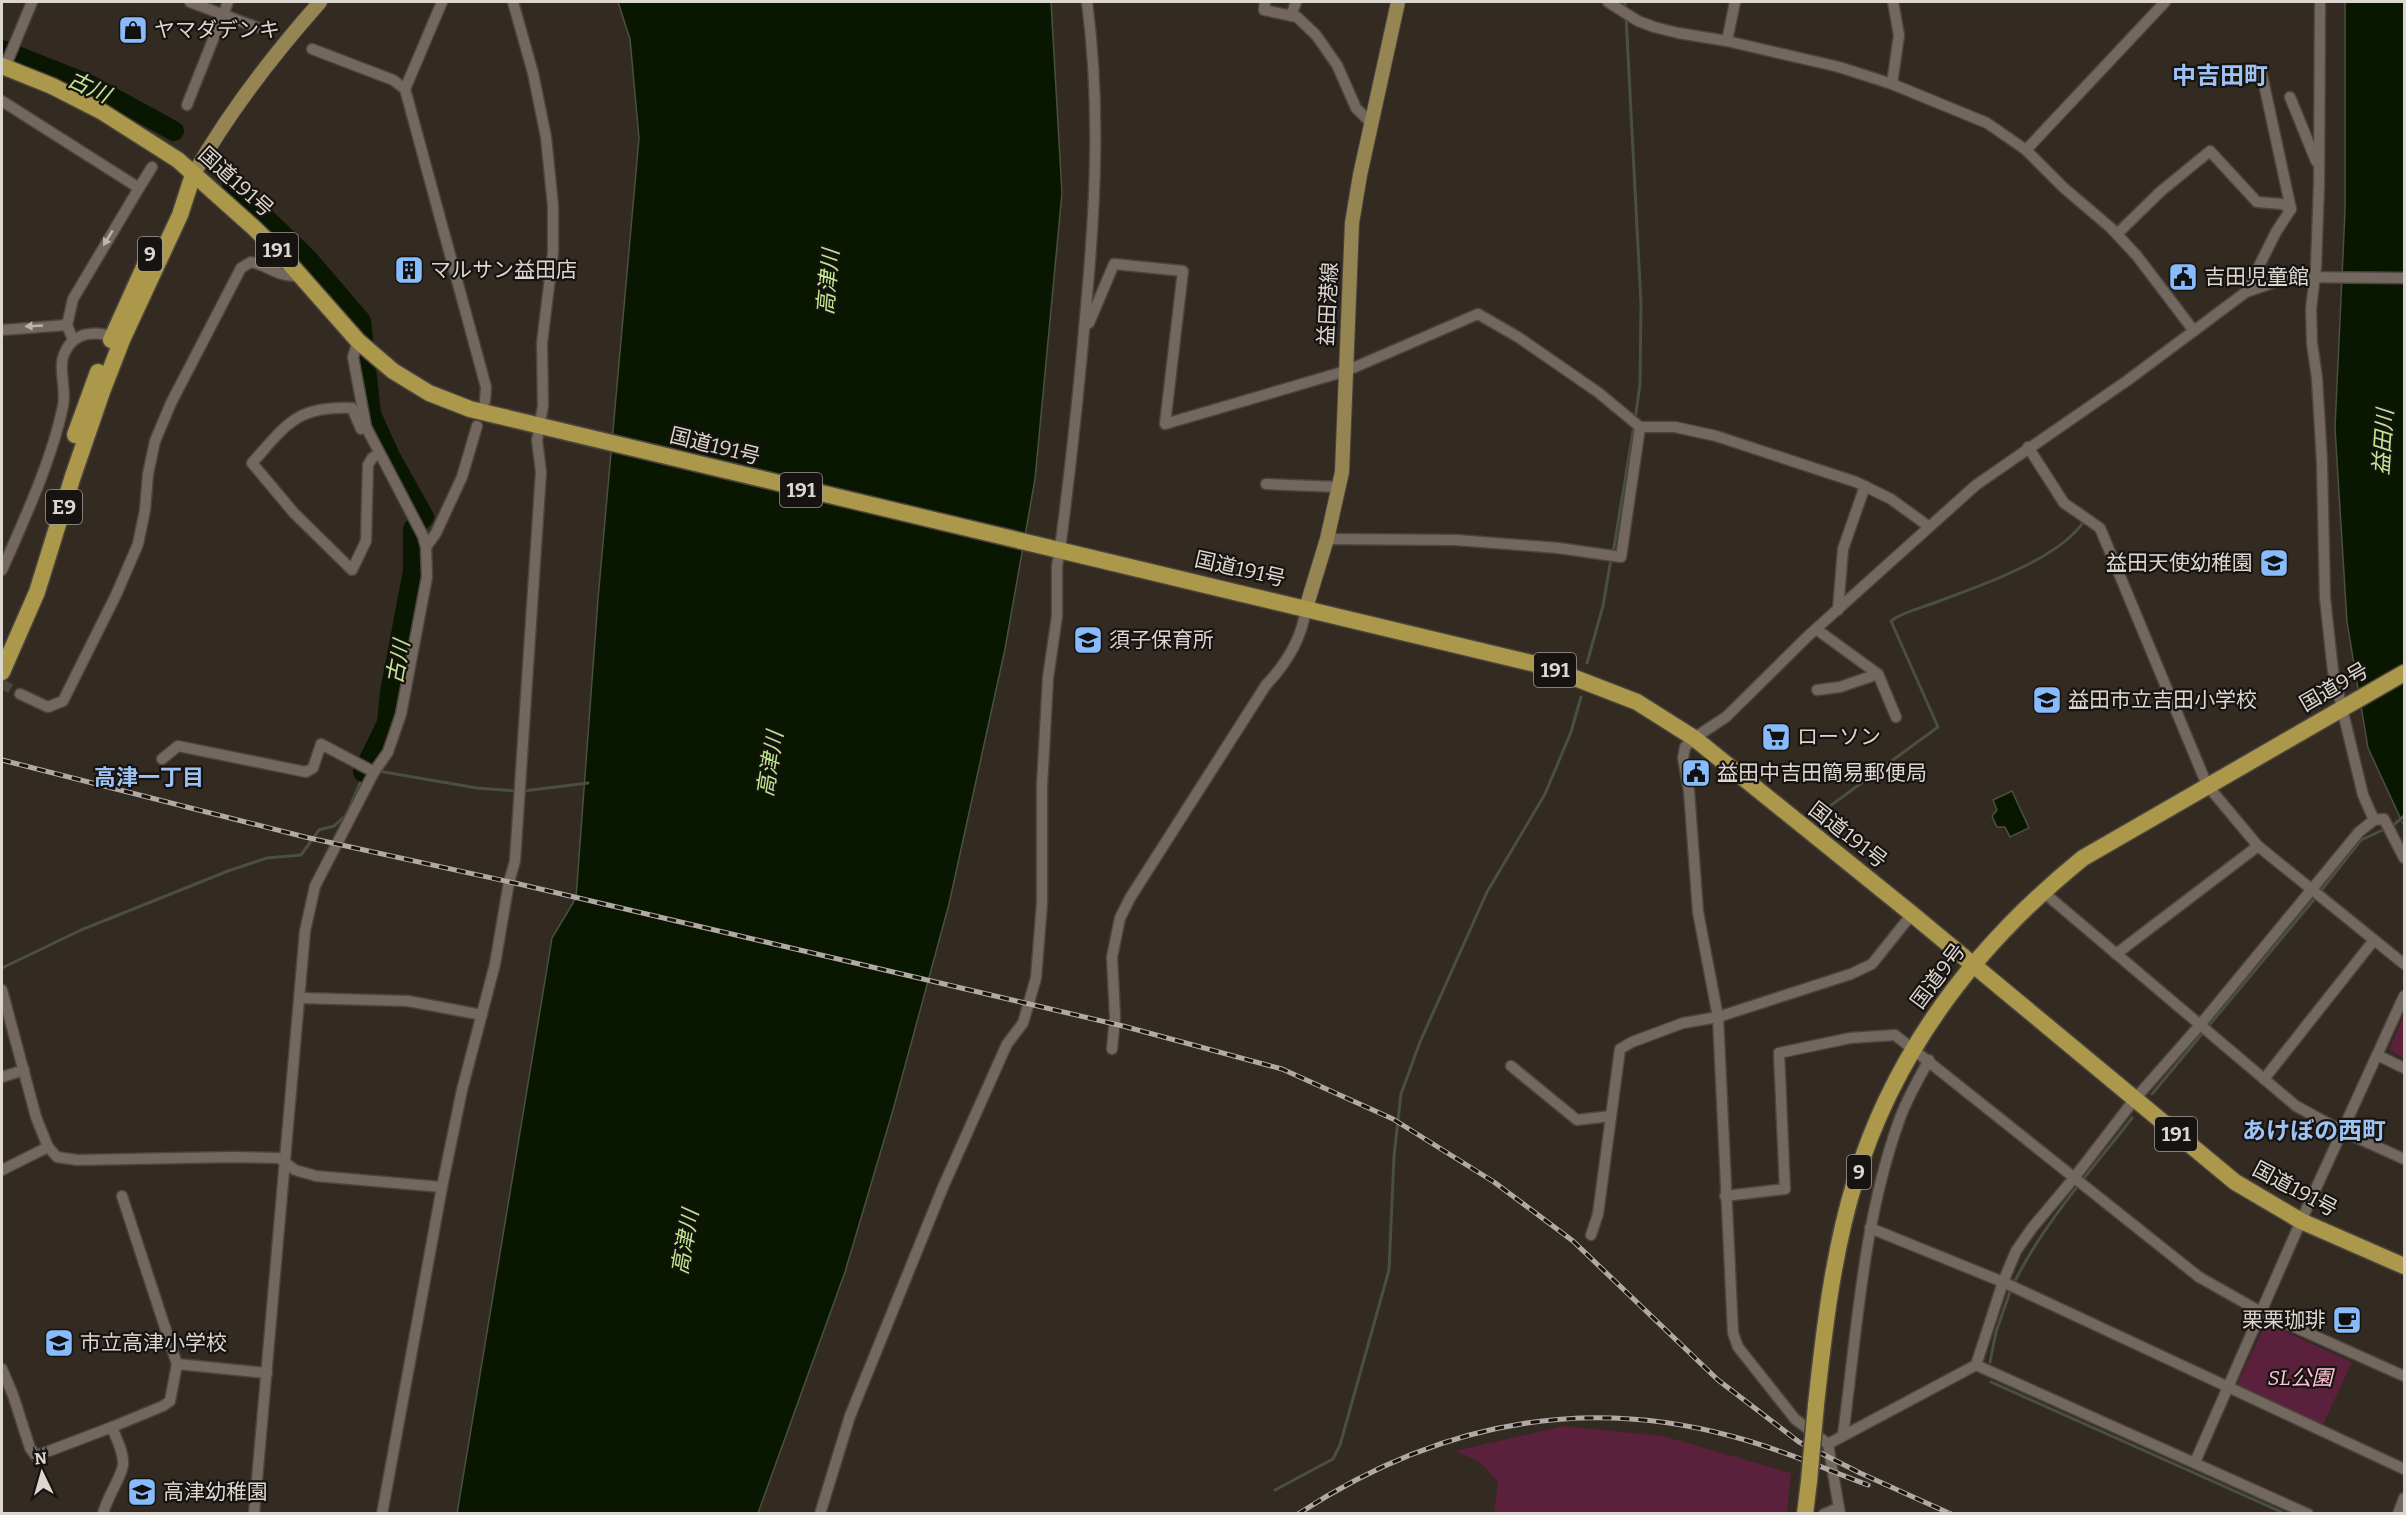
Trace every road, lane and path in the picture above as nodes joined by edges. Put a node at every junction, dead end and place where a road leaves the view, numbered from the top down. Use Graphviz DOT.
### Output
graph roads {
  1 [pos="32,2"];
  2 [pos="190,2"];
  3 [pos="228,2"];
  4 [pos="320,2"];
  5 [pos="442,2"];
  6 [pos="513,2"];
  7 [pos="1087,2"];
  8 [pos="1265,2"];
  9 [pos="1296,2"];
  10 [pos="1398,2"];
  11 [pos="1608,2"];
  12 [pos="1735,2"];
  13 [pos="1893,2"];
  14 [pos="2165,2"];
  15 [pos="2320,2"];
  16 [pos="223,15"];
  17 [pos="1291,16"];
  18 [pos="256,27"];
  19 [pos="1727,41"];
  20 [pos="312,49"];
  21 [pos="3,67"];
  22 [pos="2262,75"];
  23 [pos="1892,84"];
  24 [pos="405,89"];
  25 [pos="2290,97"];
  26 [pos="2,101"];
  27 [pos="187,105"];
  28 [pos="1371,123"];
  29 [pos="2026,150"];
  30 [pos="152,167"];
  31 [pos="2319,167"];
  32 [pos="193,176"];
  33 [pos="139,188"];
  34 [pos="2291,208"];
  35 [pos="2117,234"];
  36 [pos="299,276"];
  37 [pos="2318,277"];
  38 [pos="2404,278"];
  39 [pos="2246,292"];
  40 [pos="67,325"];
  41 [pos="2,330"];
  42 [pos="2194,331"];
  43 [pos="1084,333"];
  44 [pos="118,338"];
  45 [pos="74,340"];
  46 [pos="358,341"];
  47 [pos="1346,371"];
  48 [pos="485,401"];
  49 [pos="477,426"];
  50 [pos="366,427"];
  51 [pos="544,427"];
  52 [pos="1640,427"];
  53 [pos="2028,447"];
  54 [pos="379,454"];
  55 [pos="1266,484"];
  56 [pos="1865,486"];
  57 [pos="1339,487"];
  58 [pos="1928,526"];
  59 [pos="1327,539"];
  60 [pos="426,547"];
  61 [pos="1058,549"];
  62 [pos="2,570"];
  63 [pos="1306,608"];
  64 [pos="1838,610"];
  65 [pos="1816,629"];
  66 [pos="2,651"];
  67 [pos="2,672"];
  68 [pos="2404,673"];
  69 [pos="1878,674"];
  70 [pos="1817,690"];
  71 [pos="20,694"];
  72 [pos="2344,707"];
  73 [pos="1896,717"];
  74 [pos="1694,738"];
  75 [pos="162,759"];
  76 [pos="374,772"];
  77 [pos="2206,785"];
  78 [pos="2374,820"];
  79 [pos="2258,846"];
  80 [pos="2404,858"];
  81 [pos="2312,890"];
  82 [pos="2042,891"];
  83 [pos="1912,914"];
  84 [pos="2374,940"];
  85 [pos="2116,954"];
  86 [pos="2404,964"];
  87 [pos="1972,965"];
  88 [pos="2,990"];
  89 [pos="2404,996"];
  90 [pos="301,998"];
  91 [pos="482,1015"];
  92 [pos="1718,1017"];
  93 [pos="2200,1025"];
  94 [pos="1913,1048"];
  95 [pos="1112,1049"];
  96 [pos="2377,1055"];
  97 [pos="1929,1060"];
  98 [pos="1511,1066"];
  99 [pos="2404,1068"];
  100 [pos="24,1070"];
  101 [pos="2,1077"];
  102 [pos="2264,1079"];
  103 [pos="2134,1100"];
  104 [pos="1611,1116"];
  105 [pos="2342,1131"];
  106 [pos="48,1147"];
  107 [pos="2404,1159"];
  108 [pos="285,1162"];
  109 [pos="2,1170"];
  110 [pos="2074,1178"];
  111 [pos="442,1187"];
  112 [pos="122,1196"];
  113 [pos="1725,1196"];
  114 [pos="2301,1221"];
  115 [pos="1870,1228"];
  116 [pos="1591,1235"];
  117 [pos="2404,1266"];
  118 [pos="2003,1282"];
  119 [pos="2261,1312"];
  120 [pos="177,1364"];
  121 [pos="1976,1365"];
  122 [pos="2,1369"];
  123 [pos="267,1373"];
  124 [pos="2404,1376"];
  125 [pos="2228,1386"];
  126 [pos="112,1427"];
  127 [pos="1843,1435"];
  128 [pos="1828,1444"];
  129 [pos="2195,1462"];
  130 [pos="2404,1469"];
  131 [pos="2404,1498"];
  132 [pos="1839,1511"];
  133 [pos="103,1514"];
  134 [pos="254,1514"];
  135 [pos="382,1514"];
  136 [pos="820,1514"];
  137 [pos="1805,1514"];
  138 [pos="1824,1514"];
  139 [pos="2308,1514"];
  140 [pos="2398,1514"];
  1 -- 21 [label="street"];
  2 -- 16 [label="street"];
  3 -- 16 [label="street"];
  4 -- 32 [label="main road"];
  5 -- 24 [label="street"];
  6 -- 51 [label="street"];
  7 -- 43 [label="street"];
  8 -- 17 [label="street"];
  9 -- 17 [label="street"];
  10 -- 28 [label="main road, 益田港線"];
  11 -- 19 [label="street"];
  12 -- 19 [label="street"];
  13 -- 23 [label="street"];
  14 -- 29 [label="street"];
  15 -- 31 [label="street"];
  16 -- 18 [label="street"];
  16 -- 27 [label="street"];
  17 -- 28 [label="street"];
  19 -- 23 [label="street"];
  20 -- 24 [label="street"];
  21 -- 32 [label="highway, 国道191号 / 191"];
  22 -- 34 [label="street"];
  23 -- 29 [label="street"];
  24 -- 48 [label="street"];
  25 -- 31 [label="street"];
  26 -- 33 [label="street"];
  28 -- 47 [label="main road, 益田港線"];
  29 -- 35 [label="street"];
  30 -- 33 [label="street"];
  31 -- 37 [label="street"];
  32 -- 36 [label="highway, 国道191号 / 191"];
  32 -- 44 [label="highway, 9"];
  33 -- 40 [label="street, one-way"];
  34 -- 35 [label="street"];
  34 -- 39 [label="street"];
  35 -- 42 [label="street"];
  36 -- 46 [label="highway, 国道191号 / 191"];
  36 -- 71 [label="street"];
  37 -- 38 [label="street"];
  37 -- 39 [label="street"];
  37 -- 72 [label="street"];
  39 -- 42 [label="street"];
  40 -- 41 [label="street, one-way"];
  40 -- 45 [label="street"];
  42 -- 53 [label="street"];
  43 -- 47 [label="street"];
  43 -- 61 [label="street"];
  44 -- 45 [label="street"];
  44 -- 66 [label="highway, E9"];
  44 -- 67 [label="highway, E9"];
  45 -- 62 [label="street"];
  46 -- 50 [label="street"];
  46 -- 51 [label="highway, 国道191号 / 191"];
  47 -- 52 [label="street"];
  47 -- 57 [label="main road, 益田港線"];
  49 -- 60 [label="street"];
  50 -- 54 [label="street"];
  50 -- 54 [label="street"];
  51 -- 61 [label="highway, 国道191号 / 191"];
  51 -- 91 [label="street"];
  52 -- 56 [label="street"];
  52 -- 59 [label="street"];
  53 -- 58 [label="street"];
  53 -- 77 [label="street"];
  54 -- 60 [label="street"];
  55 -- 57 [label="street"];
  56 -- 58 [label="street"];
  56 -- 64 [label="street"];
  57 -- 59 [label="main road, 益田港線"];
  58 -- 64 [label="street"];
  59 -- 63 [label="main road, 益田港線"];
  60 -- 76 [label="street"];
  61 -- 63 [label="highway, 国道191号 / 191"];
  61 -- 136 [label="street"];
  63 -- 74 [label="highway, 国道191号 / 191"];
  63 -- 95 [label="street"];
  64 -- 65 [label="street"];
  65 -- 69 [label="street"];
  65 -- 74 [label="street"];
  68 -- 72 [label="highway, 国道9号 / 9"];
  69 -- 70 [label="street"];
  69 -- 73 [label="street"];
  72 -- 77 [label="highway, 国道9号 / 9"];
  72 -- 78 [label="street"];
  74 -- 83 [label="highway, 国道191号 / 191"];
  74 -- 92 [label="street"];
  75 -- 76 [label="street"];
  76 -- 90 [label="street"];
  77 -- 79 [label="street"];
  77 -- 82 [label="highway, 国道9号 / 9"];
  78 -- 80 [label="street"];
  78 -- 81 [label="street"];
  79 -- 81 [label="street"];
  79 -- 85 [label="street"];
  81 -- 84 [label="street"];
  81 -- 93 [label="street"];
  82 -- 85 [label="street"];
  82 -- 87 [label="highway, 国道9号 / 9"];
  83 -- 87 [label="highway, 国道191号 / 191"];
  83 -- 92 [label="street"];
  84 -- 86 [label="street"];
  84 -- 102 [label="street"];
  85 -- 93 [label="street"];
  87 -- 94 [label="highway, 国道9号 / 9"];
  87 -- 103 [label="highway, 国道191号 / 191"];
  88 -- 100 [label="street"];
  89 -- 96 [label="street"];
  90 -- 91 [label="street"];
  90 -- 108 [label="street"];
  91 -- 111 [label="street"];
  92 -- 104 [label="street"];
  92 -- 113 [label="street"];
  93 -- 102 [label="street"];
  93 -- 103 [label="street"];
  94 -- 97 [label="street"];
  94 -- 113 [label="street"];
  94 -- 137 [label="highway, 国道9号 / 9, bridge"];
  96 -- 99 [label="street"];
  96 -- 105 [label="street"];
  97 -- 110 [label="street"];
  97 -- 115 [label="street"];
  98 -- 104 [label="street"];
  100 -- 101 [label="street"];
  100 -- 106 [label="street"];
  102 -- 105 [label="street"];
  103 -- 110 [label="street"];
  103 -- 114 [label="highway, 国道191号 / 191"];
  104 -- 116 [label="street"];
  105 -- 107 [label="street"];
  105 -- 114 [label="street"];
  106 -- 108 [label="street"];
  106 -- 109 [label="street"];
  108 -- 111 [label="street"];
  108 -- 123 [label="street"];
  110 -- 118 [label="street"];
  110 -- 119 [label="street"];
  111 -- 135 [label="street"];
  112 -- 120 [label="street"];
  113 -- 128 [label="street"];
  114 -- 117 [label="highway, 国道191号 / 191"];
  114 -- 119 [label="street"];
  115 -- 118 [label="street"];
  115 -- 127 [label="street"];
  118 -- 121 [label="street"];
  118 -- 125 [label="street"];
  119 -- 124 [label="street"];
  119 -- 125 [label="street"];
  120 -- 123 [label="street"];
  120 -- 126 [label="street"];
  121 -- 127 [label="street"];
  121 -- 129 [label="street"];
  122 -- 126 [label="street"];
  123 -- 134 [label="street"];
  125 -- 129 [label="street"];
  125 -- 130 [label="street"];
  126 -- 133 [label="street"];
  127 -- 128 [label="street"];
  128 -- 132 [label="street"];
  129 -- 139 [label="street"];
  131 -- 140 [label="street"];
  132 -- 138 [label="street"];
}
